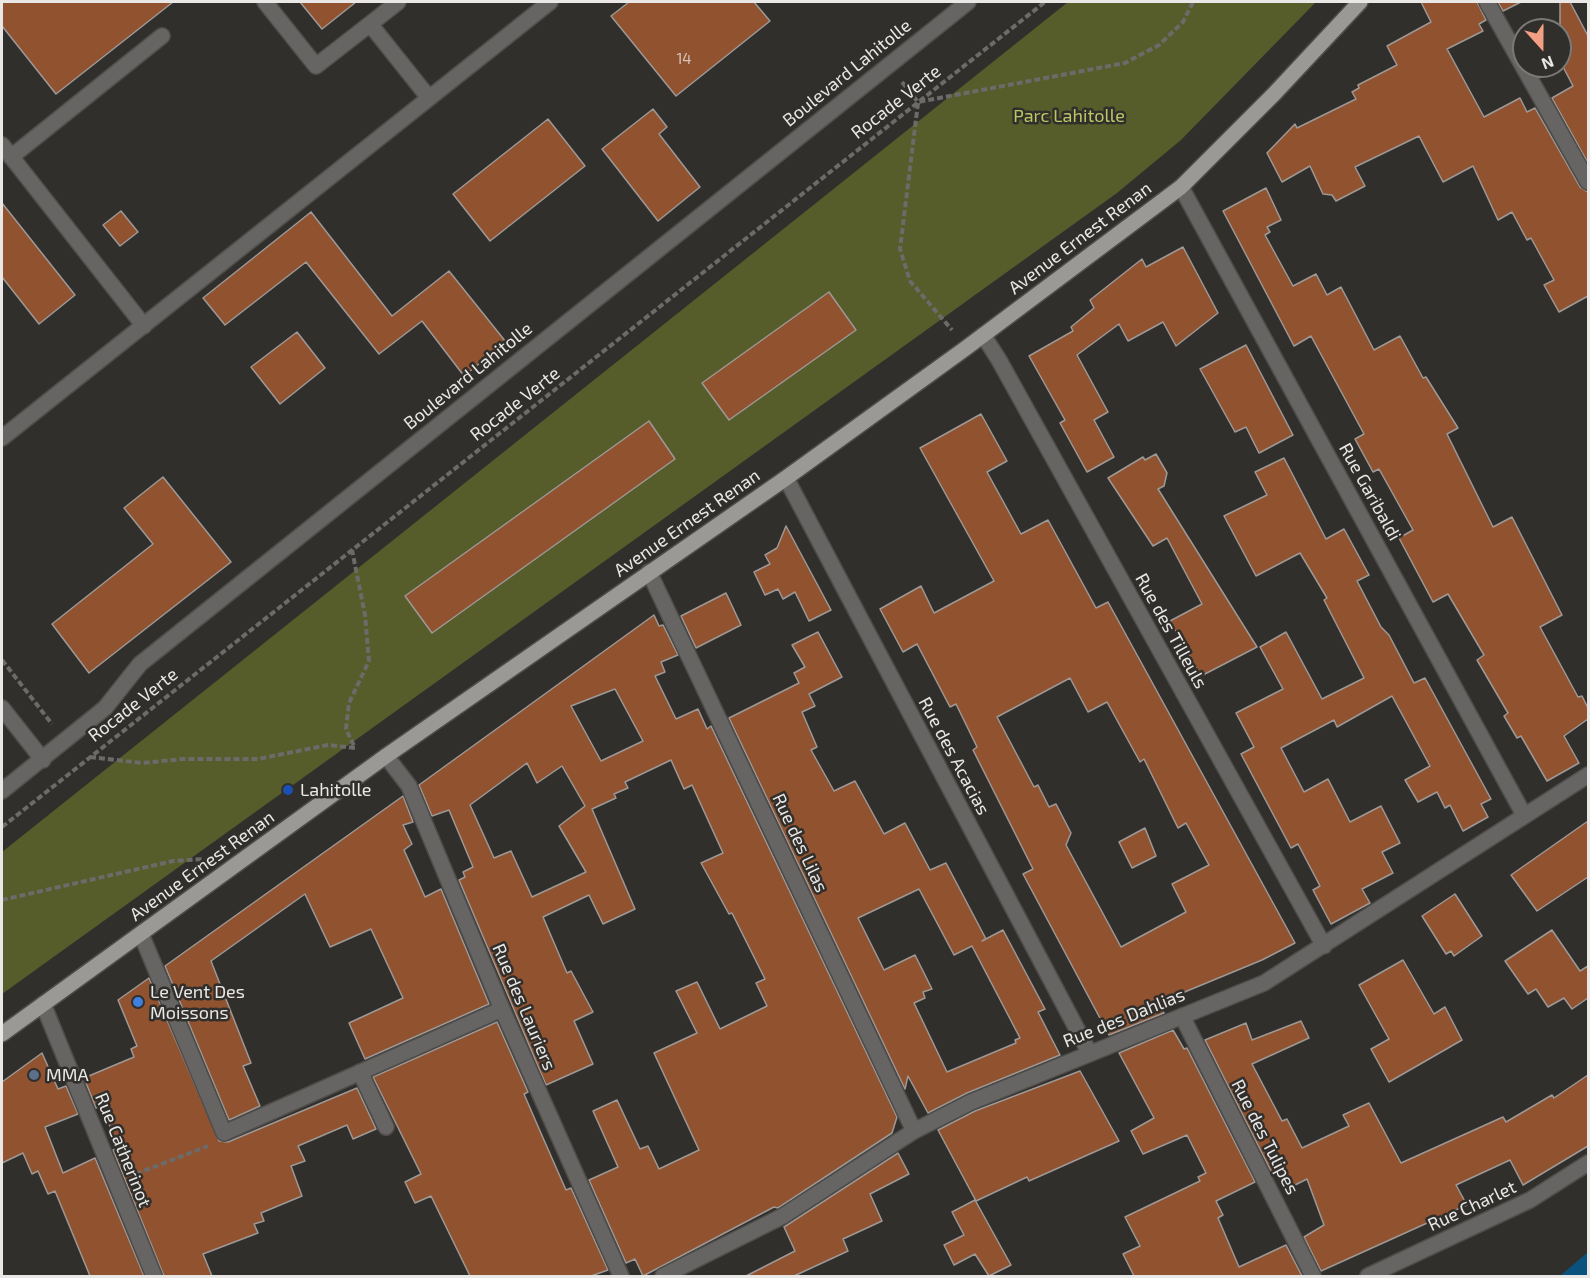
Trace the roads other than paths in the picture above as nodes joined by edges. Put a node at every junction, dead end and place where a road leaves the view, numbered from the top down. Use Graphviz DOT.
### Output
graph roads {
  1 [pos="266,2"];
  2 [pos="398,2"];
  3 [pos="550,2"];
  4 [pos="968,2"];
  5 [pos="1360,2"];
  6 [pos="1487,2"];
  7 [pos="370,24"];
  8 [pos="162,36"];
  9 [pos="429,98"];
  10 [pos="6,151"];
  11 [pos="1588,182"];
  12 [pos="1181,187"];
  13 [pos="144,326"];
  14 [pos="983,335"];
  15 [pos="2,438"];
  16 [pos="786,478"];
  17 [pos="650,572"];
  18 [pos="2,708"];
  19 [pos="386,756"];
  20 [pos="43,760"];
  21 [pos="1588,775"];
  22 [pos="2,791"];
  23 [pos="1524,815"];
  24 [pos="141,934"];
  25 [pos="1324,946"];
  26 [pos="43,1004"];
  27 [pos="502,1009"];
  28 [pos="1182,1016"];
  29 [pos="2,1034"];
  30 [pos="1089,1052"];
  31 [pos="360,1072"];
  32 [pos="386,1127"];
  33 [pos="914,1131"];
  34 [pos="1588,1163"];
  35 [pos="154,1276"];
  36 [pos="621,1276"];
  37 [pos="663,1276"];
  38 [pos="1312,1276"];
  39 [pos="1368,1276"];
  1 -- 7 [label="street"];
  2 -- 7 [label="street"];
  3 -- 9 [label="street"];
  4 -- 20 [label="street, Boulevard Lahitolle"];
  5 -- 12 [label="main road, Avenue Ernest Renan"];
  6 -- 11 [label="street"];
  7 -- 9 [label="street"];
  8 -- 10 [label="street"];
  9 -- 13 [label="street"];
  10 -- 13 [label="street"];
  12 -- 14 [label="main road, Avenue Ernest Renan"];
  12 -- 23 [label="street, Rue Garibaldi"];
  13 -- 15 [label="street"];
  14 -- 16 [label="main road, Avenue Ernest Renan"];
  14 -- 25 [label="street, Rue des Tilleuls"];
  16 -- 17 [label="main road, Avenue Ernest Renan"];
  16 -- 30 [label="street, Rue des Acacias"];
  17 -- 19 [label="main road, Avenue Ernest Renan"];
  17 -- 33 [label="street, Rue des Lilas"];
  18 -- 20 [label="street"];
  19 -- 24 [label="main road, Avenue Ernest Renan"];
  19 -- 27 [label="street, Rue des Lauriers"];
  20 -- 22 [label="street, Boulevard Lahitolle"];
  21 -- 23 [label="street, Rue des Dahlias"];
  23 -- 25 [label="street, Rue des Dahlias"];
  24 -- 26 [label="main road, Avenue Ernest Renan"];
  24 -- 31 [label="street"];
  25 -- 28 [label="street, Rue des Dahlias"];
  26 -- 29 [label="main road, Avenue Ernest Renan"];
  26 -- 35 [label="street, Rue Catherinot"];
  27 -- 31 [label="street"];
  27 -- 36 [label="street, Rue des Lauriers"];
  28 -- 30 [label="street, Rue des Dahlias"];
  28 -- 38 [label="street, Rue des Tulipes"];
  30 -- 33 [label="street, Rue des Dahlias"];
  31 -- 32 [label="street"];
  33 -- 37 [label="street, Rue des Dahlias"];
  34 -- 39 [label="street, Rue Charlet"];
}
